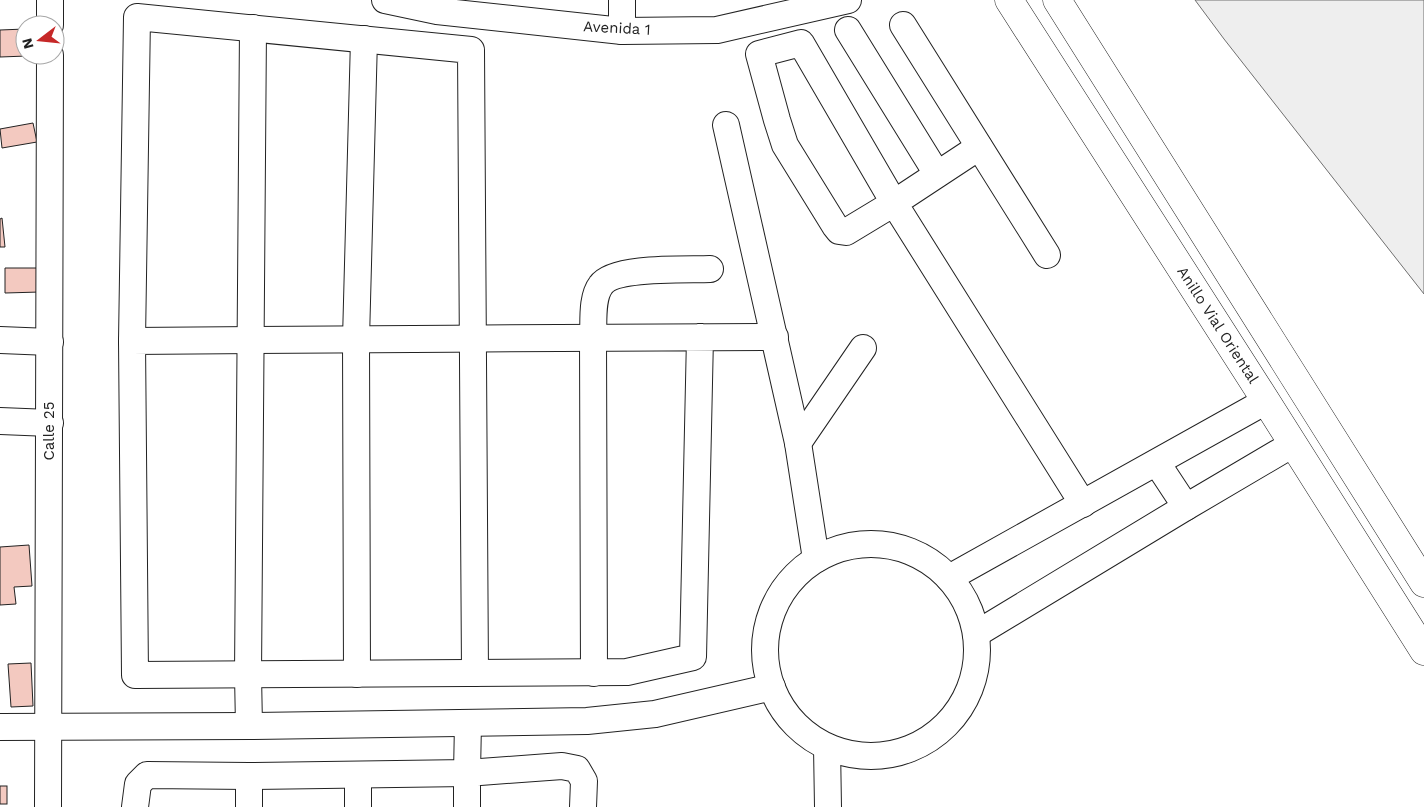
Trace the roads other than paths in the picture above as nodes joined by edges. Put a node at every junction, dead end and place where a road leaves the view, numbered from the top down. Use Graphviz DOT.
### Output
graph roads {
  1 [pos="50,0"];
  2 [pos="385,0"];
  3 [pos="622,0"];
  4 [pos="848,0"];
  5 [pos="1009,0"];
  6 [pos="1057,0"];
  7 [pos="437,5"];
  8 [pos="50,15"];
  9 [pos="904,25"];
  10 [pos="253,28"];
  11 [pos="848,30"];
  12 [pos="622,31"];
  13 [pos="364,40"];
  14 [pos="50,65"];
  15 [pos="726,125"];
  16 [pos="979,146"];
  17 [pos="937,174"];
  18 [pos="894,203"];
  19 [pos="1047,255"];
  20 [pos="710,270"];
  21 [pos="700,337"];
  22 [pos="775,337"];
  23 [pos="593,338"];
  24 [pos="356,339"];
  25 [pos="473,339"];
  26 [pos="0,340"];
  27 [pos="250,340"];
  28 [pos="132,341"];
  29 [pos="50,342"];
  30 [pos="864,348"];
  31 [pos="1266,401"];
  32 [pos="0,421"];
  33 [pos="50,423"];
  34 [pos="798,443"];
  35 [pos="1293,444"];
  36 [pos="1157,462"];
  37 [pos="1083,504"];
  38 [pos="1186,506"];
  39 [pos="816,559"];
  40 [pos="949,578"];
  41 [pos="1424,583"];
  42 [pos="976,634"];
  43 [pos="1424,651"];
  44 [pos="475,673"];
  45 [pos="594,673"];
  46 [pos="357,674"];
  47 [pos="248,675"];
  48 [pos="772,687"];
  49 [pos="468,723"];
  50 [pos="250,726"];
  51 [pos="0,727"];
  52 [pos="48,728"];
  53 [pos="827,747"];
  54 [pos="467,773"];
  55 [pos="249,776"];
  56 [pos="358,776"];
  57 [pos="48,807"];
  58 [pos="135,807"];
  59 [pos="249,807"];
  60 [pos="358,807"];
  61 [pos="467,807"];
  62 [pos="584,807"];
  63 [pos="828,807"];
  1 -- 8 [label="street"];
  2 -- 7 [label="street, Avenida 1"];
  3 -- 12 [label="street"];
  4 -- 12 [label="street, Avenida 1"];
  5 -- 31 [label="highway, Anillo Vial Oriental"];
  6 -- 41 [label="highway"];
  7 -- 12 [label="street, Avenida 1"];
  9 -- 16 [label="street"];
  10 -- 13 [label="street"];
  10 -- 27 [label="street"];
  10 -- 28 [label="street"];
  11 -- 17 [label="street"];
  13 -- 24 [label="street"];
  13 -- 25 [label="street"];
  14 -- 29 [label="street, Calle 25"];
  15 -- 22 [label="street"];
  16 -- 17 [label="street"];
  16 -- 19 [label="street"];
  17 -- 18 [label="street"];
  18 -- 18 [label="street"];
  18 -- 37 [label="street"];
  20 -- 23 [label="street"];
  21 -- 22 [label="street"];
  21 -- 23 [label="street"];
  21 -- 45 [label="street"];
  22 -- 34 [label="street"];
  23 -- 25 [label="street"];
  23 -- 45 [label="street"];
  24 -- 25 [label="street"];
  24 -- 27 [label="street"];
  24 -- 46 [label="street"];
  25 -- 44 [label="street"];
  26 -- 29 [label="street"];
  27 -- 28 [label="street"];
  27 -- 47 [label="street"];
  28 -- 47 [label="street"];
  29 -- 33 [label="street, Calle 25"];
  30 -- 34 [label="street"];
  31 -- 35 [label="highway, Anillo Vial Oriental"];
  31 -- 36 [label="street"];
  32 -- 33 [label="street"];
  33 -- 52 [label="street, Calle 25"];
  34 -- 39 [label="street"];
  35 -- 38 [label="street"];
  35 -- 43 [label="highway, Anillo Vial Oriental"];
  36 -- 37 [label="street"];
  36 -- 38 [label="street"];
  37 -- 40 [label="street"];
  38 -- 42 [label="street"];
  39 -- 40 [label="street"];
  39 -- 48 [label="street"];
  40 -- 42 [label="street"];
  42 -- 53 [label="street"];
  44 -- 45 [label="street"];
  44 -- 46 [label="street"];
  46 -- 47 [label="street"];
  47 -- 50 [label="street"];
  48 -- 49 [label="street"];
  48 -- 53 [label="street"];
  49 -- 50 [label="street"];
  49 -- 54 [label="street"];
  50 -- 52 [label="street"];
  51 -- 52 [label="street"];
  52 -- 57 [label="street, Calle 25"];
  53 -- 63 [label="street"];
  54 -- 56 [label="street"];
  54 -- 61 [label="street"];
  54 -- 62 [label="street"];
  55 -- 56 [label="street"];
  55 -- 58 [label="street"];
  55 -- 59 [label="street"];
  56 -- 60 [label="street"];
}
